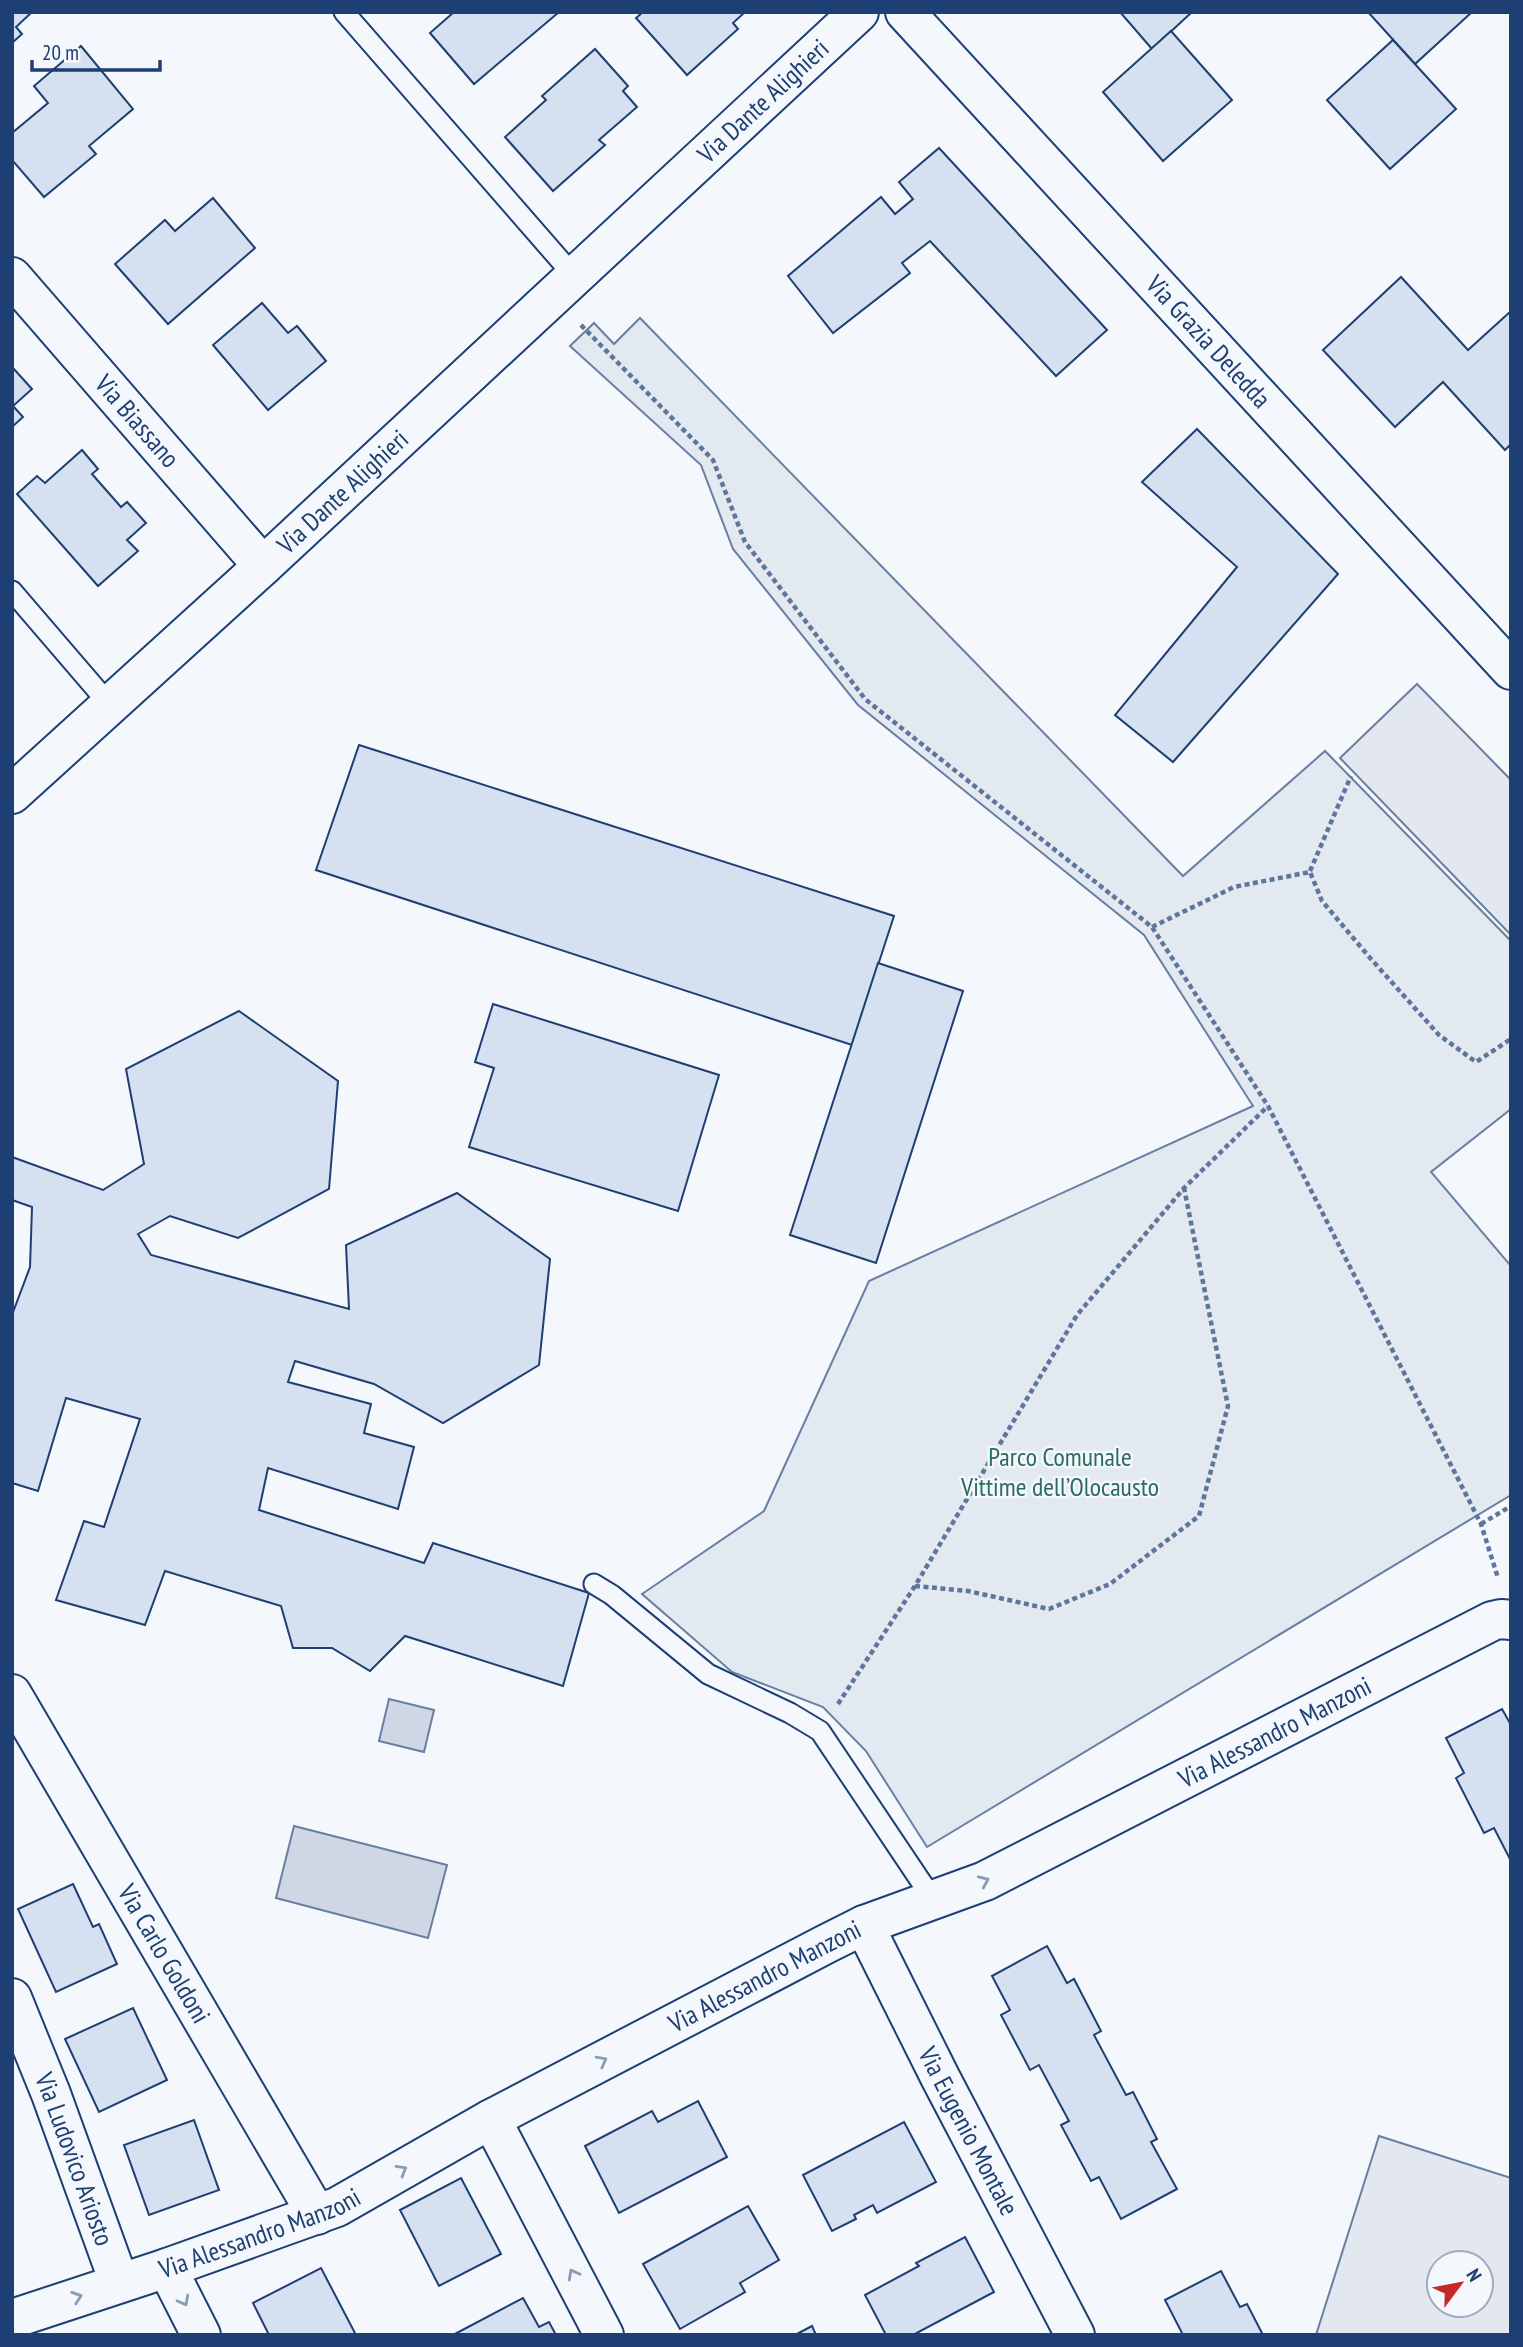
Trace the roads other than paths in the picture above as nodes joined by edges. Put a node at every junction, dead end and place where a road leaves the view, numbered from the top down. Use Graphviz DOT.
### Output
graph roads {
  1 [pos="344,12"];
  2 [pos="859,12"];
  3 [pos="905,12"];
  4 [pos="12,277"];
  5 [pos="564,286"];
  6 [pos="263,566"];
  7 [pos="12,591"];
  8 [pos="1511,670"];
  9 [pos="109,704"];
  10 [pos="12,793"];
  11 [pos="594,1584"];
  12 [pos="1511,1620"];
  13 [pos="12,1694"];
  14 [pos="934,1901"];
  15 [pos="864,1925"];
  16 [pos="12,1998"];
  17 [pos="492,2119"];
  18 [pos="317,2215"];
  19 [pos="167,2268"];
  20 [pos="119,2282"];
  21 [pos="12,2319"];
  22 [pos="201,2335"];
  23 [pos="604,2335"];
  24 [pos="1075,2335"];
  1 -- 5 [label="lane"];
  2 -- 5 [label="street, Via Dante Alighieri"];
  3 -- 8 [label="street, Via Grazia Deledda"];
  4 -- 6 [label="street, Via Biassano"];
  5 -- 6 [label="street, Via Dante Alighieri"];
  6 -- 9 [label="street, Via Dante Alighieri"];
  7 -- 9 [label="lane"];
  9 -- 10 [label="street, Via Dante Alighieri"];
  11 -- 14 [label="lane"];
  14 -- 12 [label="street, Via Alessandro Manzoni, one-way"];
  13 -- 18 [label="street, Via Carlo Goldoni"];
  14 -- 15 [label="street, Via Alessandro Manzoni"];
  17 -- 15 [label="street, Via Alessandro Manzoni, one-way"];
  15 -- 24 [label="street, Via Eugenio Montale"];
  16 -- 20 [label="street, Via Ludovico Ariosto"];
  18 -- 17 [label="street, Via Alessandro Manzoni, one-way"];
  23 -- 17 [label="street, one-way"];
  18 -- 19 [label="street, Via Alessandro Manzoni"];
  19 -- 20 [label="street, Via Alessandro Manzoni"];
  19 -- 22 [label="street, one-way"];
  21 -- 20 [label="street, Via Alessandro Manzoni, one-way"];
}
